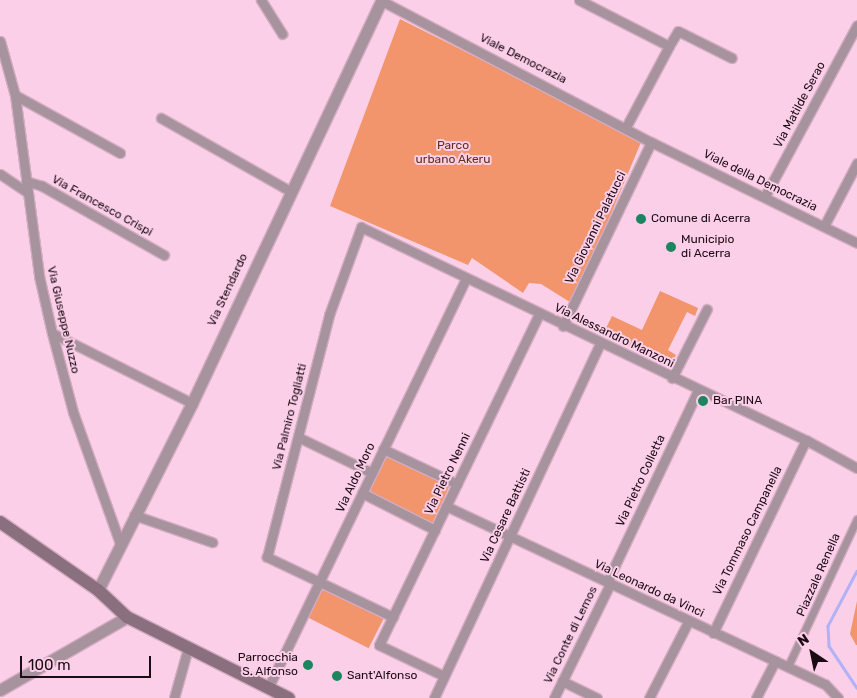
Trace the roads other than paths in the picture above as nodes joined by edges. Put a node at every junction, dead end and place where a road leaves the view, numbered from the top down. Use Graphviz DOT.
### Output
graph roads {
  1 [pos="261,0"];
  2 [pos="381,0"];
  3 [pos="579,0"];
  4 [pos="857,25"];
  5 [pos="282,34"];
  6 [pos="0,41"];
  7 [pos="669,46"];
  8 [pos="732,58"];
  9 [pos="15,95"];
  10 [pos="162,118"];
  11 [pos="626,126"];
  12 [pos="651,142"];
  13 [pos="120,153"];
  14 [pos="857,163"];
  15 [pos="0,174"];
  16 [pos="26,181"];
  17 [pos="290,191"];
  18 [pos="27,192"];
  19 [pos="766,196"];
  20 [pos="824,226"];
  21 [pos="361,227"];
  22 [pos="857,243"];
  23 [pos="164,255"];
  24 [pos="466,279"];
  25 [pos="707,309"];
  26 [pos="539,314"];
  27 [pos="563,326"];
  28 [pos="52,333"];
  29 [pos="600,344"];
  30 [pos="672,378"];
  31 [pos="698,390"];
  32 [pos="192,403"];
  33 [pos="298,437"];
  34 [pos="806,440"];
  35 [pos="383,449"];
  36 [pos="857,468"];
  37 [pos="372,473"];
  38 [pos="457,484"];
  39 [pos="362,494"];
  40 [pos="446,506"];
  41 [pos="134,515"];
  42 [pos="857,519"];
  43 [pos="0,522"];
  44 [pos="435,530"];
  45 [pos="510,536"];
  46 [pos="120,542"];
  47 [pos="212,542"];
  48 [pos="321,582"];
  49 [pos="608,583"];
  50 [pos="98,590"];
  51 [pos="127,617"];
  52 [pos="393,617"];
  53 [pos="688,622"];
  54 [pos="713,633"];
  55 [pos="188,648"];
  56 [pos="775,661"];
  57 [pos="788,666"];
  58 [pos="444,676"];
  59 [pos="562,681"];
  60 [pos="268,688"];
  61 [pos="0,690"];
  62 [pos="174,698"];
  63 [pos="289,698"];
  64 [pos="434,698"];
  65 [pos="554,698"];
  66 [pos="597,698"];
  67 [pos="649,698"];
  68 [pos="756,698"];
  69 [pos="838,698"];
  1 -- 5 [label="street"];
  2 -- 11 [label="street, Viale Democrazia"];
  2 -- 17 [label="street, Via Stendardo"];
  3 -- 7 [label="street"];
  4 -- 19 [label="street, Via Matilde Serao"];
  6 -- 9 [label="street, Via Giuseppe Nuzzo"];
  7 -- 8 [label="street"];
  7 -- 11 [label="street"];
  9 -- 13 [label="street"];
  9 -- 16 [label="street, Via Giuseppe Nuzzo"];
  10 -- 17 [label="street"];
  11 -- 12 [label="street, Viale Democrazia"];
  12 -- 19 [label="street, Viale della Democrazia"];
  12 -- 27 [label="street, Via Giovanni Palatucci"];
  14 -- 20 [label="street"];
  15 -- 18 [label="street"];
  16 -- 18 [label="street, Via Giuseppe Nuzzo"];
  16 -- 23 [label="street, Via Francesco Crispi"];
  17 -- 32 [label="street, Via Stendardo"];
  18 -- 28 [label="street, Via Giuseppe Nuzzo"];
  19 -- 20 [label="street, Viale della Democrazia"];
  20 -- 22 [label="street, Viale della Democrazia"];
  21 -- 24 [label="street, Via Alessandro Manzoni"];
  21 -- 33 [label="street, Via Palmiro Togliatti"];
  24 -- 26 [label="street, Via Alessandro Manzoni"];
  24 -- 35 [label="street, Via Aldo Moro"];
  25 -- 30 [label="street"];
  26 -- 27 [label="street, Via Alessandro Manzoni"];
  26 -- 38 [label="street, Via Pietro Nenni"];
  27 -- 29 [label="street, Via Alessandro Manzoni"];
  28 -- 32 [label="street"];
  28 -- 46 [label="street, Via Giuseppe Nuzzo"];
  29 -- 30 [label="street, Via Alessandro Manzoni"];
  29 -- 45 [label="street, Via Cesare Battisti"];
  30 -- 31 [label="street, Via Alessandro Manzoni"];
  31 -- 34 [label="street, Via Alessandro Manzoni"];
  31 -- 49 [label="street, Via Pietro Colletta"];
  32 -- 41 [label="street, Via Stendardo"];
  33 -- 37 [label="street"];
  33 -- 48 [label="street, Via Palmiro Togliatti"];
  34 -- 36 [label="street, Via Alessandro Manzoni"];
  34 -- 54 [label="street, Via Tommaso Campanella"];
  35 -- 37 [label="street, Via Aldo Moro"];
  35 -- 38 [label="street"];
  37 -- 39 [label="street, Via Aldo Moro"];
  38 -- 40 [label="street, Via Pietro Nenni"];
  39 -- 44 [label="street"];
  39 -- 48 [label="street, Via Aldo Moro"];
  40 -- 44 [label="street, Via Pietro Nenni"];
  40 -- 45 [label="street, Via Leonardo da Vinci"];
  41 -- 46 [label="street, Via Stendardo"];
  41 -- 47 [label="street"];
  42 -- 57 [label="street, Piazzale Renella"];
  43 -- 50 [label="main road"];
  44 -- 52 [label="street, Via Pietro Nenni"];
  45 -- 49 [label="street, Via Leonardo da Vinci"];
  45 -- 58 [label="street, Via Cesare Battisti"];
  46 -- 50 [label="street, Via Stendardo"];
  48 -- 52 [label="street"];
  48 -- 60 [label="street, Via Aldo Moro"];
  49 -- 53 [label="street, Via Leonardo da Vinci"];
  49 -- 59 [label="street, Via Conte di Lemos"];
  50 -- 51 [label="main road"];
  51 -- 55 [label="main road"];
  51 -- 61 [label="street"];
  52 -- 58 [label="street, Via Pietro Nenni"];
  53 -- 54 [label="street, Via Leonardo da Vinci"];
  53 -- 67 [label="street"];
  54 -- 56 [label="street, Via Leonardo da Vinci"];
  55 -- 60 [label="main road"];
  55 -- 62 [label="street"];
  56 -- 57 [label="street, Via Leonardo da Vinci"];
  56 -- 68 [label="street"];
  57 -- 69 [label="street, Via Leonardo da Vinci"];
  58 -- 64 [label="street, Via Cesare Battisti"];
  59 -- 65 [label="street, Via Conte di Lemos"];
  59 -- 66 [label="street"];
  60 -- 63 [label="main road"];
}
